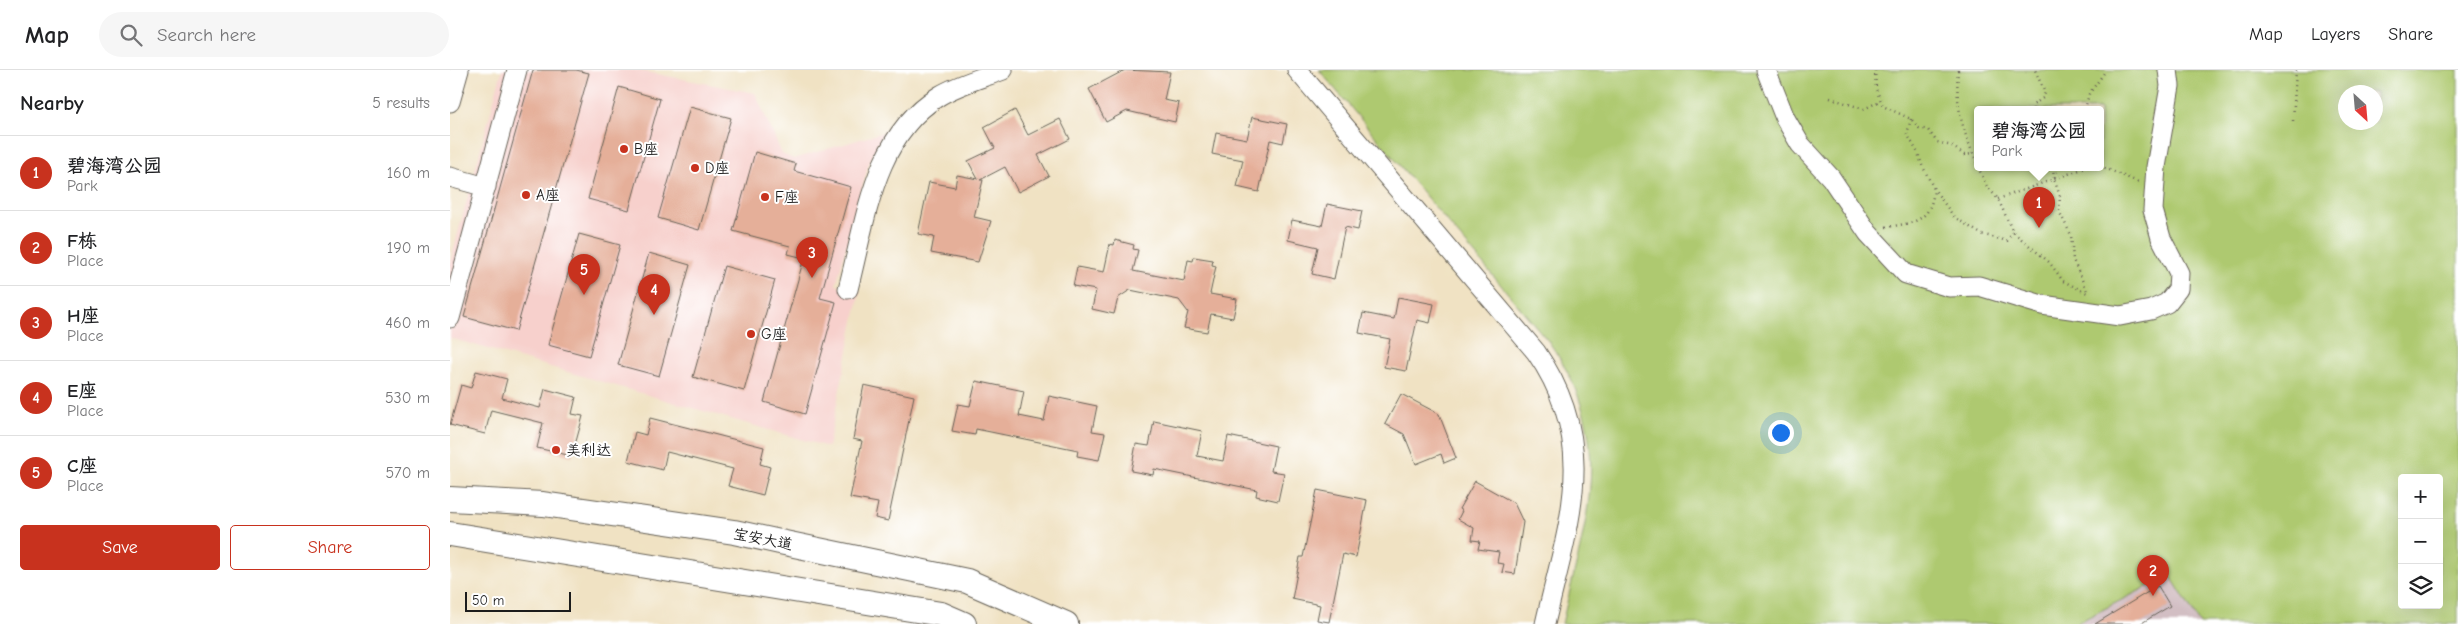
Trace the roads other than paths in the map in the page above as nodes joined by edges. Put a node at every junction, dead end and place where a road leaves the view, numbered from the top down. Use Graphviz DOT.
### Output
graph roads {
  1 [pos="459,70"];
  2 [pos="517,70"];
  3 [pos="1003,70"];
  4 [pos="1297,70"];
  5 [pos="1766,70"];
  6 [pos="2168,70"];
  7 [pos="450,102"];
  8 [pos="450,177"];
  9 [pos="486,186"];
  10 [pos="848,289"];
  11 [pos="450,318"];
  12 [pos="450,498"];
  13 [pos="450,534"];
  14 [pos="964,624"];
  15 [pos="1066,624"];
  16 [pos="1545,624"];
  1 -- 7 [label="street"];
  2 -- 9 [label="street"];
  3 -- 10 [label="street"];
  4 -- 16 [label="street"];
  5 -- 6 [label="street"];
  8 -- 9 [label="street"];
  9 -- 11 [label="street"];
  12 -- 15 [label="main road, 宝安大道"];
  13 -- 14 [label="main road"];
}
